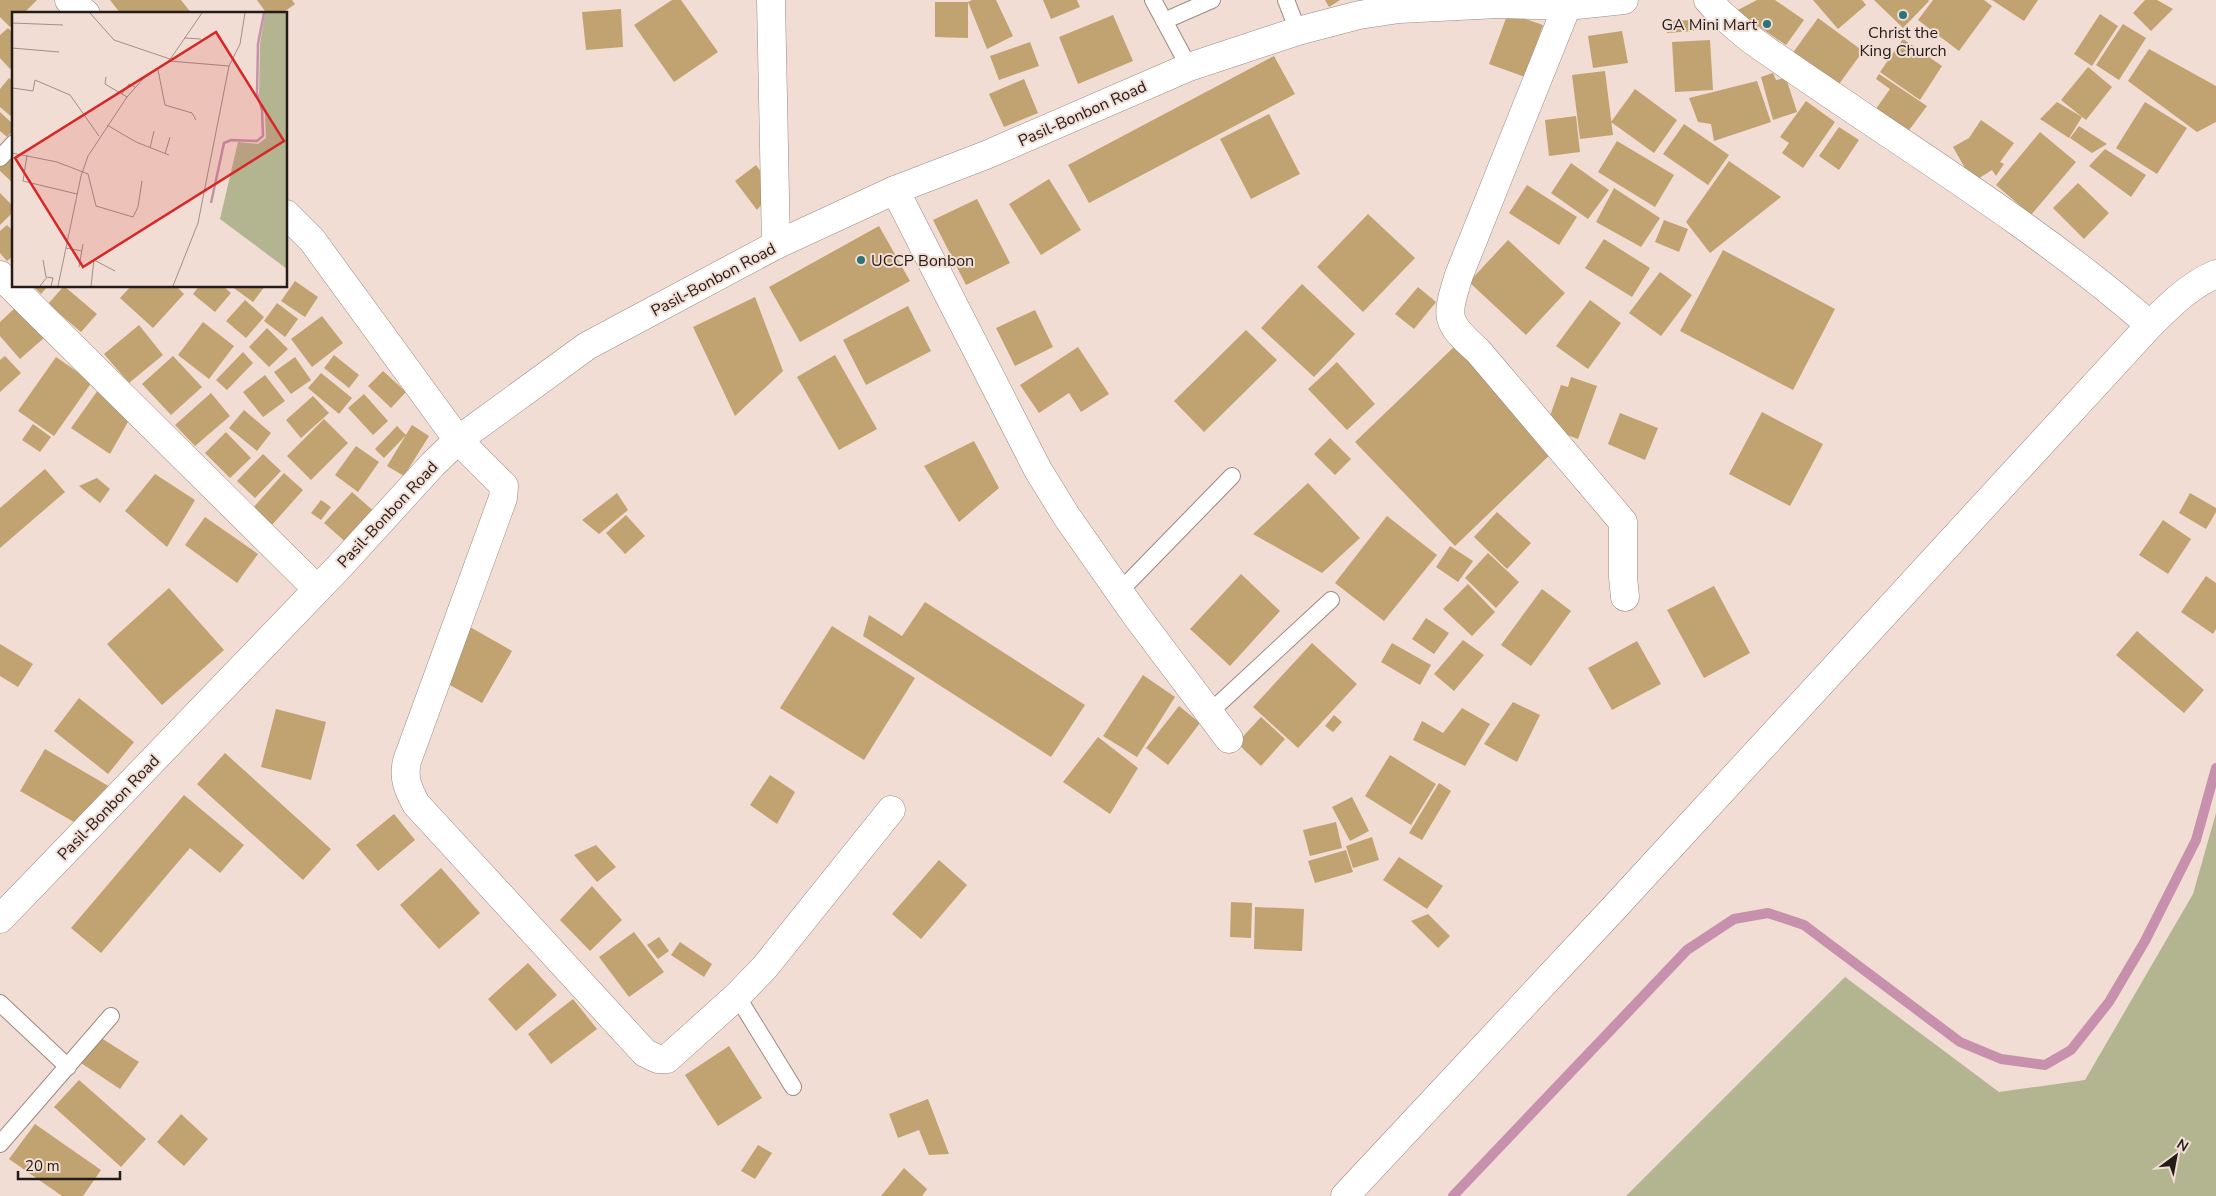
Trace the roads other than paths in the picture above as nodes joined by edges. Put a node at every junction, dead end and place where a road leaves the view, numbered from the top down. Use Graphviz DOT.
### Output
graph roads {
  1 [pos="69,0"];
  2 [pos="771,0"];
  3 [pos="1154,0"];
  4 [pos="1212,0"];
  5 [pos="1286,0"];
  6 [pos="1624,0"];
  7 [pos="1708,0"];
  8 [pos="1567,6"];
  9 [pos="84,12"];
  10 [pos="1164,21"];
  11 [pos="1298,31"];
  12 [pos="1189,67"];
  13 [pos="12,145"];
  14 [pos="0,158"];
  15 [pos="895,190"];
  16 [pos="288,216"];
  17 [pos="776,245"];
  18 [pos="2216,274"];
  19 [pos="0,275"];
  20 [pos="12,287"];
  21 [pos="13,288"];
  22 [pos="2150,325"];
  23 [pos="458,440"];
  24 [pos="1232,476"];
  25 [pos="317,589"];
  26 [pos="1120,591"];
  27 [pos="1625,597"];
  28 [pos="1331,600"];
  29 [pos="1210,713"];
  30 [pos="1229,739"];
  31 [pos="891,810"];
  32 [pos="0,919"];
  33 [pos="737,996"];
  34 [pos="0,1003"];
  35 [pos="111,1016"];
  36 [pos="68,1067"];
  37 [pos="793,1087"];
  38 [pos="0,1144"];
  39 [pos="1344,1196"];
  1 -- 9 [label="street"];
  2 -- 17 [label="street"];
  3 -- 10 [label="lane"];
  4 -- 10 [label="lane"];
  5 -- 11 [label="lane"];
  6 -- 8 [label="street, Pasil-Bonbon Road"];
  7 -- 22 [label="street"];
  8 -- 11 [label="street, Pasil-Bonbon Road"];
  8 -- 27 [label="street"];
  10 -- 12 [label="lane"];
  11 -- 12 [label="street, Pasil-Bonbon Road"];
  12 -- 15 [label="street, Pasil-Bonbon Road"];
  13 -- 14 [label="lane"];
  15 -- 17 [label="street, Pasil-Bonbon Road"];
  15 -- 26 [label="street"];
  16 -- 23 [label="street"];
  17 -- 23 [label="street, Pasil-Bonbon Road"];
  18 -- 22 [label="street"];
  19 -- 20 [label="street"];
  21 -- 25 [label="street"];
  22 -- 39 [label="street"];
  23 -- 25 [label="street, Pasil-Bonbon Road"];
  23 -- 33 [label="street"];
  24 -- 26 [label="lane"];
  25 -- 32 [label="street, Pasil-Bonbon Road"];
  26 -- 29 [label="street"];
  28 -- 29 [label="lane"];
  29 -- 30 [label="street"];
  31 -- 33 [label="street"];
  33 -- 37 [label="lane"];
  34 -- 36 [label="lane"];
  35 -- 36 [label="lane"];
  36 -- 38 [label="lane"];
}
